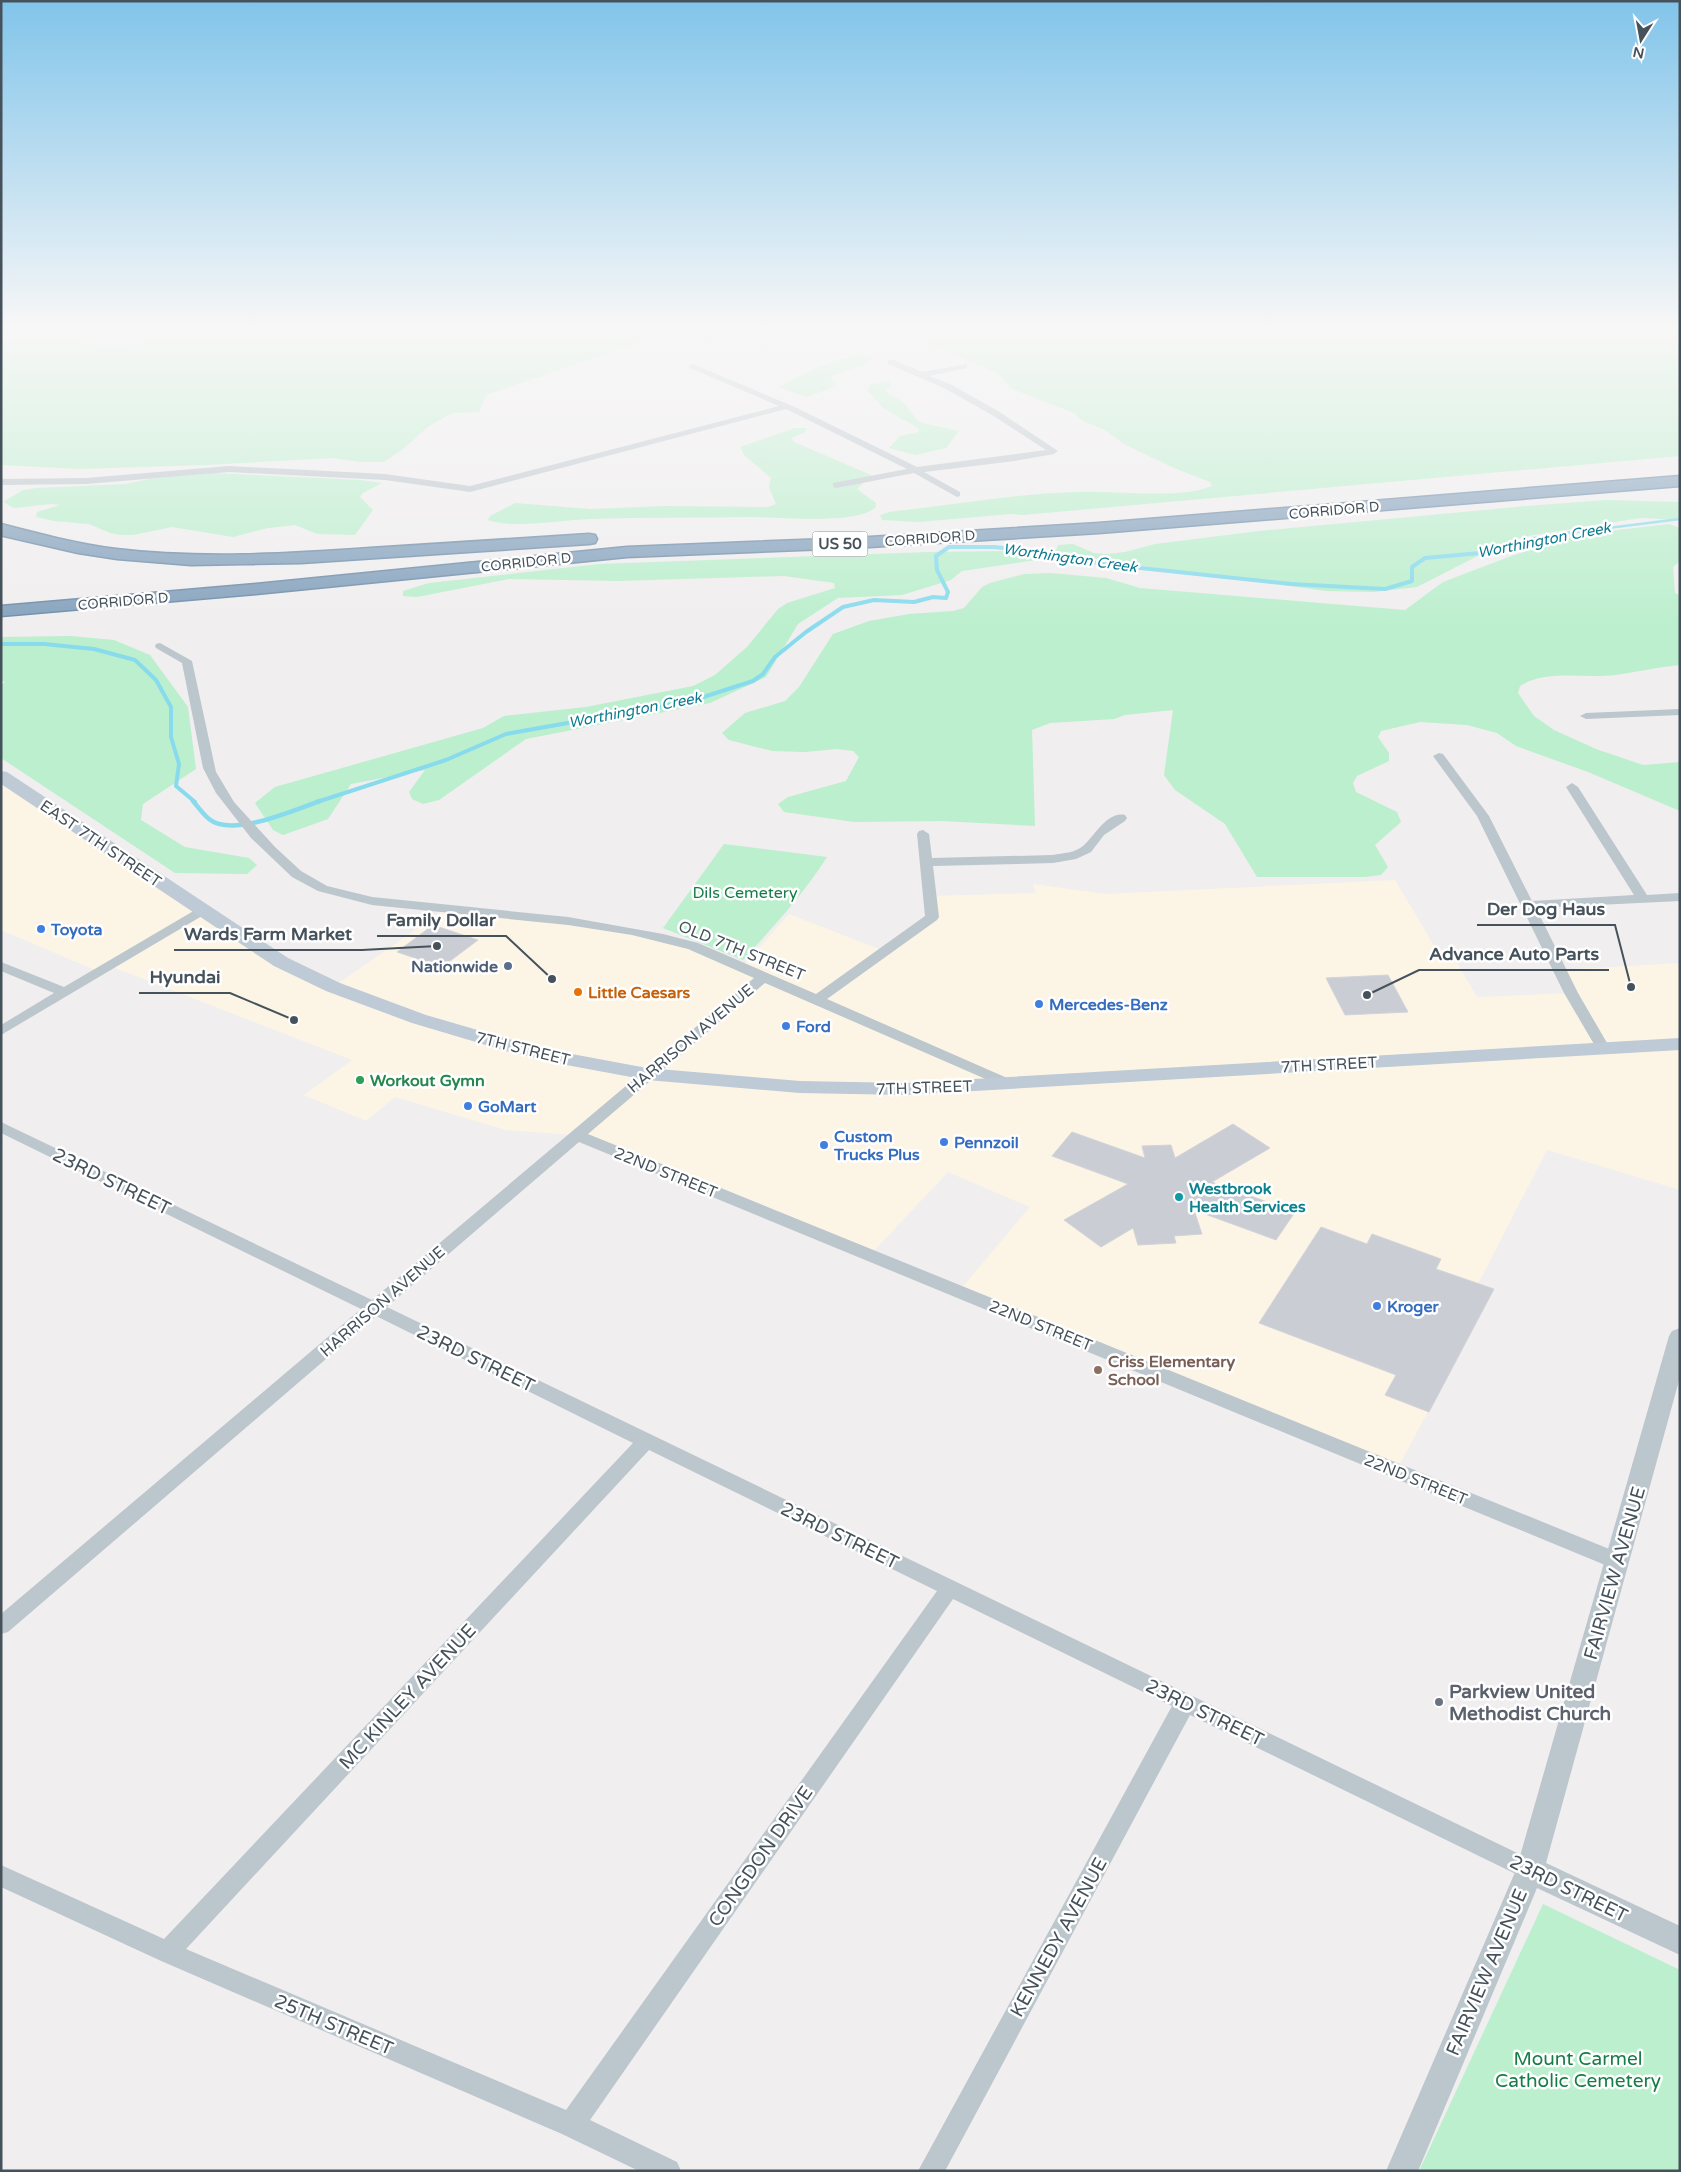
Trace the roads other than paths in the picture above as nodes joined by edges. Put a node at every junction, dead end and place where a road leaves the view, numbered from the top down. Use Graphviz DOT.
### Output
graph roads {
  1 [pos="706,427"];
  2 [pos="829,427"];
  3 [pos="1017,427"];
  4 [pos="917,470"];
  5 [pos="1680,470"];
  6 [pos="1680,481"];
  7 [pos="1,482"];
  8 [pos="836,485"];
  9 [pos="957,494"];
  10 [pos="1,529"];
  11 [pos="618,537"];
  12 [pos="470,568"];
  13 [pos="1,598"];
  14 [pos="1,611"];
  15 [pos="1,624"];
  16 [pos="160,646"];
  17 [pos="1680,712"];
  18 [pos="1586,716"];
  19 [pos="1439,756"];
  20 [pos="1,776"];
  21 [pos="1572,788"];
  22 [pos="1120,818"];
  23 [pos="923,834"];
  24 [pos="926,862"];
  25 [pos="1680,897"];
  26 [pos="1643,899"];
  27 [pos="1527,904"];
  28 [pos="202,910"];
  29 [pos="1,966"];
  30 [pos="763,977"];
  31 [pos="65,993"];
  32 [pos="817,1000"];
  33 [pos="1,1031"];
  34 [pos="1680,1044"];
  35 [pos="1603,1048"];
  36 [pos="647,1074"];
  37 [pos="1009,1084"];
  38 [pos="3,1130"];
  39 [pos="576,1135"];
  40 [pos="373,1308"];
  41 [pos="1680,1336"];
  42 [pos="646,1440"];
  43 [pos="1617,1561"];
  44 [pos="950,1588"];
  45 [pos="1,1626"];
  46 [pos="1186,1702"];
  47 [pos="1530,1870"];
  48 [pos="1,1876"];
  49 [pos="1680,1941"];
  50 [pos="167,1952"];
  51 [pos="571,2125"];
  52 [pos="668,2171"];
  53 [pos="931,2171"];
  54 [pos="1402,2171"];
  1 -- 7 [label="street"];
  2 -- 4 [label="street"];
  3 -- 4 [label="street"];
  4 -- 8 [label="street"];
  4 -- 9 [label="street"];
  5 -- 11 [label="highway, CORRIDOR D / US 50"];
  6 -- 12 [label="highway, CORRIDOR D / US 50"];
  10 -- 11 [label="highway"];
  11 -- 13 [label="highway, CORRIDOR D / US 50"];
  12 -- 14 [label="highway, CORRIDOR D / US 50"];
  12 -- 15 [label="highway"];
  16 -- 30 [label="street, OLD 7TH STREET"];
  17 -- 18 [label="street"];
  19 -- 27 [label="street"];
  20 -- 28 [label="main road, EAST 7TH STREET"];
  21 -- 26 [label="street"];
  22 -- 24 [label="street"];
  23 -- 24 [label="street"];
  24 -- 32 [label="street"];
  25 -- 26 [label="street"];
  26 -- 27 [label="street"];
  27 -- 35 [label="street"];
  28 -- 31 [label="street"];
  28 -- 36 [label="main road, 7TH STREET"];
  29 -- 31 [label="street"];
  30 -- 32 [label="street, OLD 7TH STREET"];
  30 -- 36 [label="street, HARRISON AVENUE"];
  31 -- 33 [label="street"];
  32 -- 37 [label="street, OLD 7TH STREET"];
  34 -- 35 [label="main road, 7TH STREET"];
  35 -- 37 [label="main road, 7TH STREET"];
  36 -- 37 [label="main road, 7TH STREET"];
  36 -- 39 [label="street, HARRISON AVENUE"];
  38 -- 40 [label="street, 23RD STREET"];
  39 -- 40 [label="street, HARRISON AVENUE"];
  39 -- 43 [label="street, 22ND STREET"];
  40 -- 42 [label="street, 23RD STREET"];
  40 -- 45 [label="street, HARRISON AVENUE"];
  41 -- 43 [label="street, FAIRVIEW AVENUE"];
  42 -- 44 [label="street, 23RD STREET"];
  42 -- 50 [label="street, MC KINLEY AVENUE"];
  43 -- 47 [label="street, FAIRVIEW AVENUE"];
  44 -- 46 [label="street, 23RD STREET"];
  44 -- 51 [label="street, CONGDON DRIVE"];
  46 -- 47 [label="street, 23RD STREET"];
  46 -- 53 [label="street, KENNEDY AVENUE"];
  47 -- 49 [label="street, 23RD STREET"];
  47 -- 54 [label="street, FAIRVIEW AVENUE"];
  48 -- 50 [label="street, 25TH STREET"];
  50 -- 51 [label="street, 25TH STREET"];
  51 -- 52 [label="street, 25TH STREET"];
}
